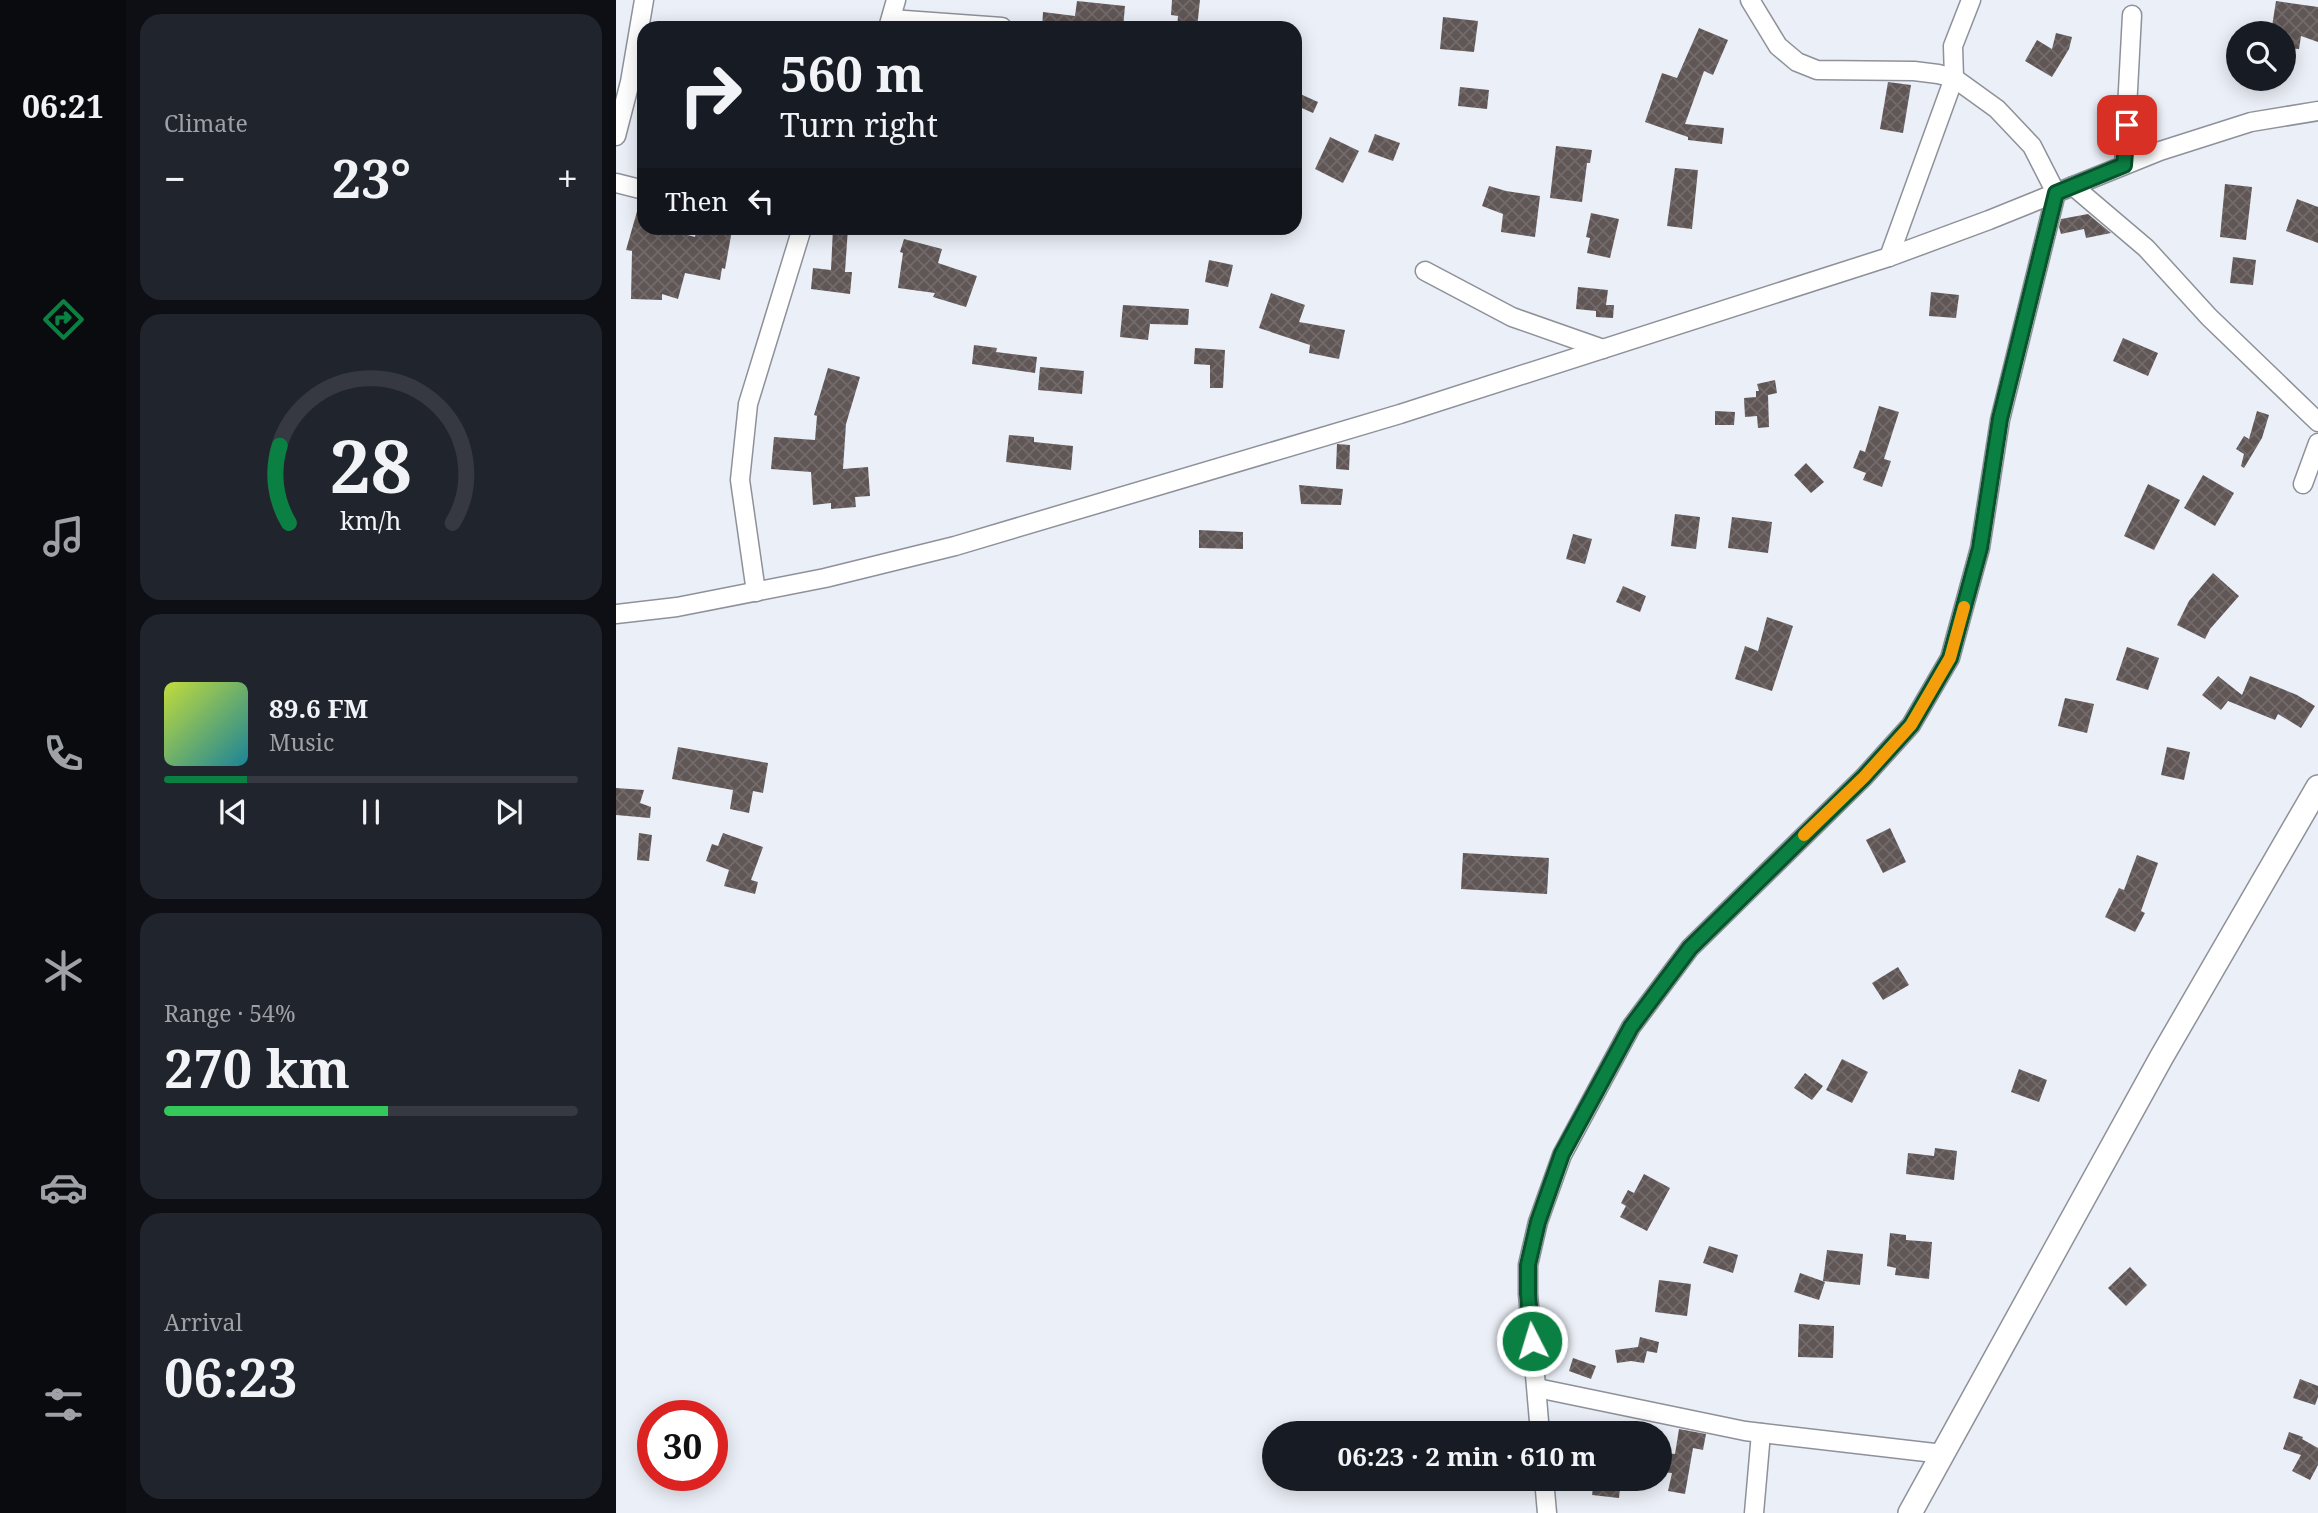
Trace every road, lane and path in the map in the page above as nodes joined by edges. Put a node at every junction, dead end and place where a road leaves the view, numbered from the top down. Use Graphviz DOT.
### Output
graph roads {
  1 [pos="644,0"];
  2 [pos="896,0"];
  3 [pos="1750,0"];
  4 [pos="1971,0"];
  5 [pos="2132,15"];
  6 [pos="640,21"];
  7 [pos="891,21"];
  8 [pos="637,41"];
  9 [pos="1954,78"];
  10 [pos="2318,111"];
  11 [pos="616,136"];
  12 [pos="2124,165"];
  13 [pos="616,183"];
  14 [pos="2073,186"];
  15 [pos="637,188"];
  16 [pos="2056,193"];
  17 [pos="800,235"];
  18 [pos="1889,257"];
  19 [pos="1425,271"];
  20 [pos="1602,349"];
  21 [pos="2318,422"];
  22 [pos="2318,443"];
  23 [pos="2303,484"];
  24 [pos="756,592"];
  25 [pos="616,614"];
  26 [pos="2318,787"];
  27 [pos="1536,1388"];
  28 [pos="1539,1421"];
  29 [pos="1761,1433"];
  30 [pos="1943,1454"];
  31 [pos="1545,1491"];
  32 [pos="1547,1513"];
  33 [pos="1754,1513"];
  34 [pos="1910,1513"];
  1 -- 6 [label="street"];
  2 -- 7 [label="street"];
  3 -- 9 [label="street"];
  4 -- 9 [label="street"];
  5 -- 12 [label="street"];
  8 -- 11 [label="street"];
  9 -- 16 [label="street"];
  9 -- 18 [label="street"];
  10 -- 12 [label="street"];
  12 -- 14 [label="street"];
  13 -- 15 [label="street"];
  14 -- 16 [label="street"];
  14 -- 21 [label="street"];
  16 -- 18 [label="street"];
  16 -- 27 [label="street"];
  17 -- 24 [label="street"];
  18 -- 20 [label="street"];
  19 -- 20 [label="street"];
  20 -- 24 [label="street"];
  22 -- 23 [label="street"];
  24 -- 25 [label="street"];
  26 -- 30 [label="main road"];
  27 -- 28 [label="street"];
  27 -- 29 [label="street"];
  29 -- 30 [label="street"];
  29 -- 33 [label="street"];
  30 -- 34 [label="main road"];
  31 -- 32 [label="street"];
}
